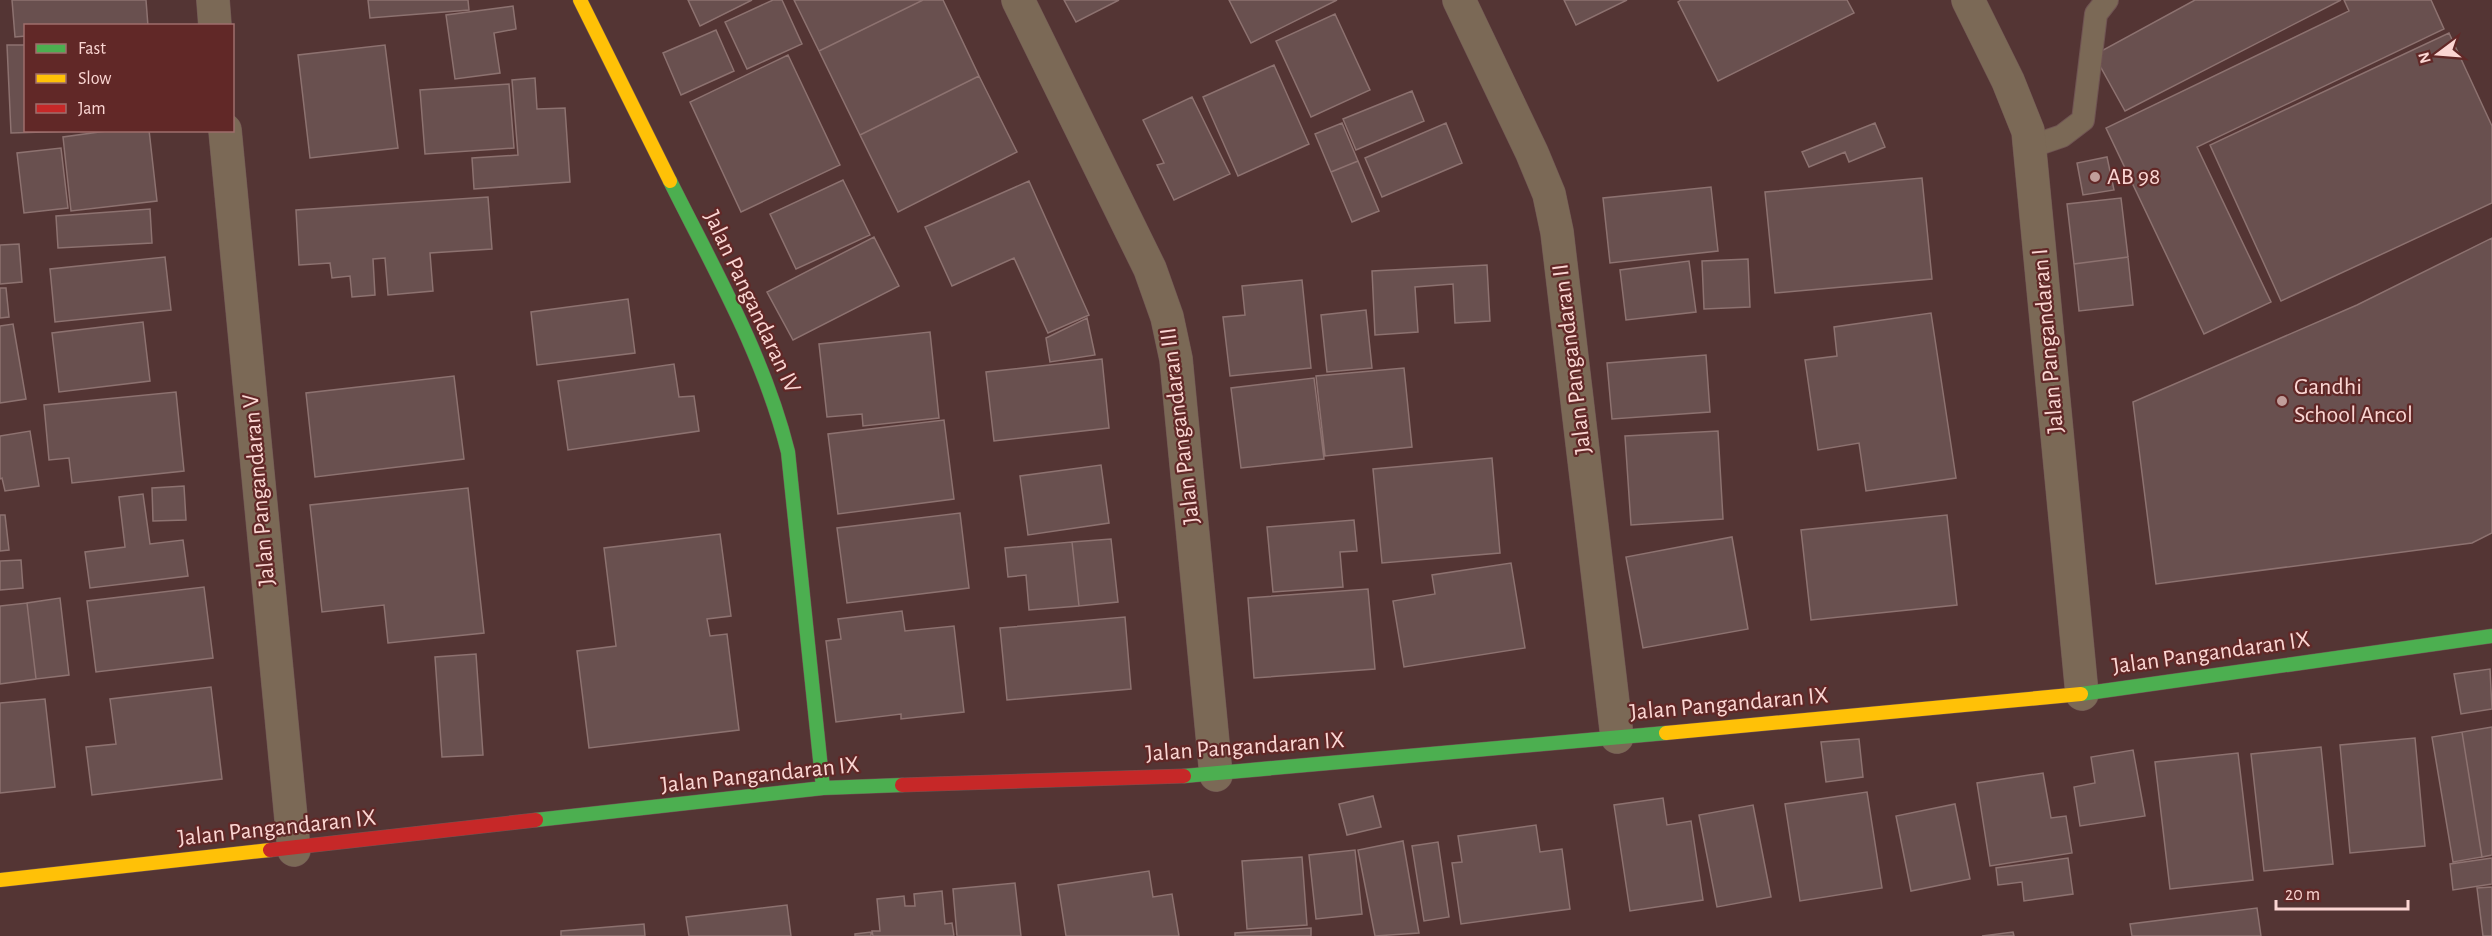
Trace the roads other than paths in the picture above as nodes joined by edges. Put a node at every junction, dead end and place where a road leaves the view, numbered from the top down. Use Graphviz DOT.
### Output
graph roads {
  1 [pos="213,0"];
  2 [pos="580,0"];
  3 [pos="1018,0"];
  4 [pos="1459,0"];
  5 [pos="1968,0"];
  6 [pos="2107,0"];
  7 [pos="215,24"];
  8 [pos="225,132"];
  9 [pos="2030,147"];
  10 [pos="2492,636"];
  11 [pos="2082,694"];
  12 [pos="1617,737"];
  13 [pos="1216,776"];
  14 [pos="823,789"];
  15 [pos="294,849"];
  16 [pos="0,880"];
  1 -- 7 [label="street"];
  2 -- 14 [label="street, Jalan Pangandaran IV"];
  3 -- 13 [label="street, Jalan Pangandaran III"];
  4 -- 12 [label="street, Jalan Pangandaran II"];
  5 -- 9 [label="street, Jalan Pangandaran I"];
  6 -- 9 [label="lane"];
  8 -- 15 [label="street, Jalan Pangandaran V"];
  9 -- 11 [label="street, Jalan Pangandaran I"];
  10 -- 11 [label="street, Jalan Pangandaran IX"];
  11 -- 12 [label="street, Jalan Pangandaran IX"];
  12 -- 13 [label="street, Jalan Pangandaran IX"];
  13 -- 14 [label="street, Jalan Pangandaran IX"];
  14 -- 15 [label="street, Jalan Pangandaran IX"];
  15 -- 16 [label="street, Jalan Pangandaran IX"];
}
